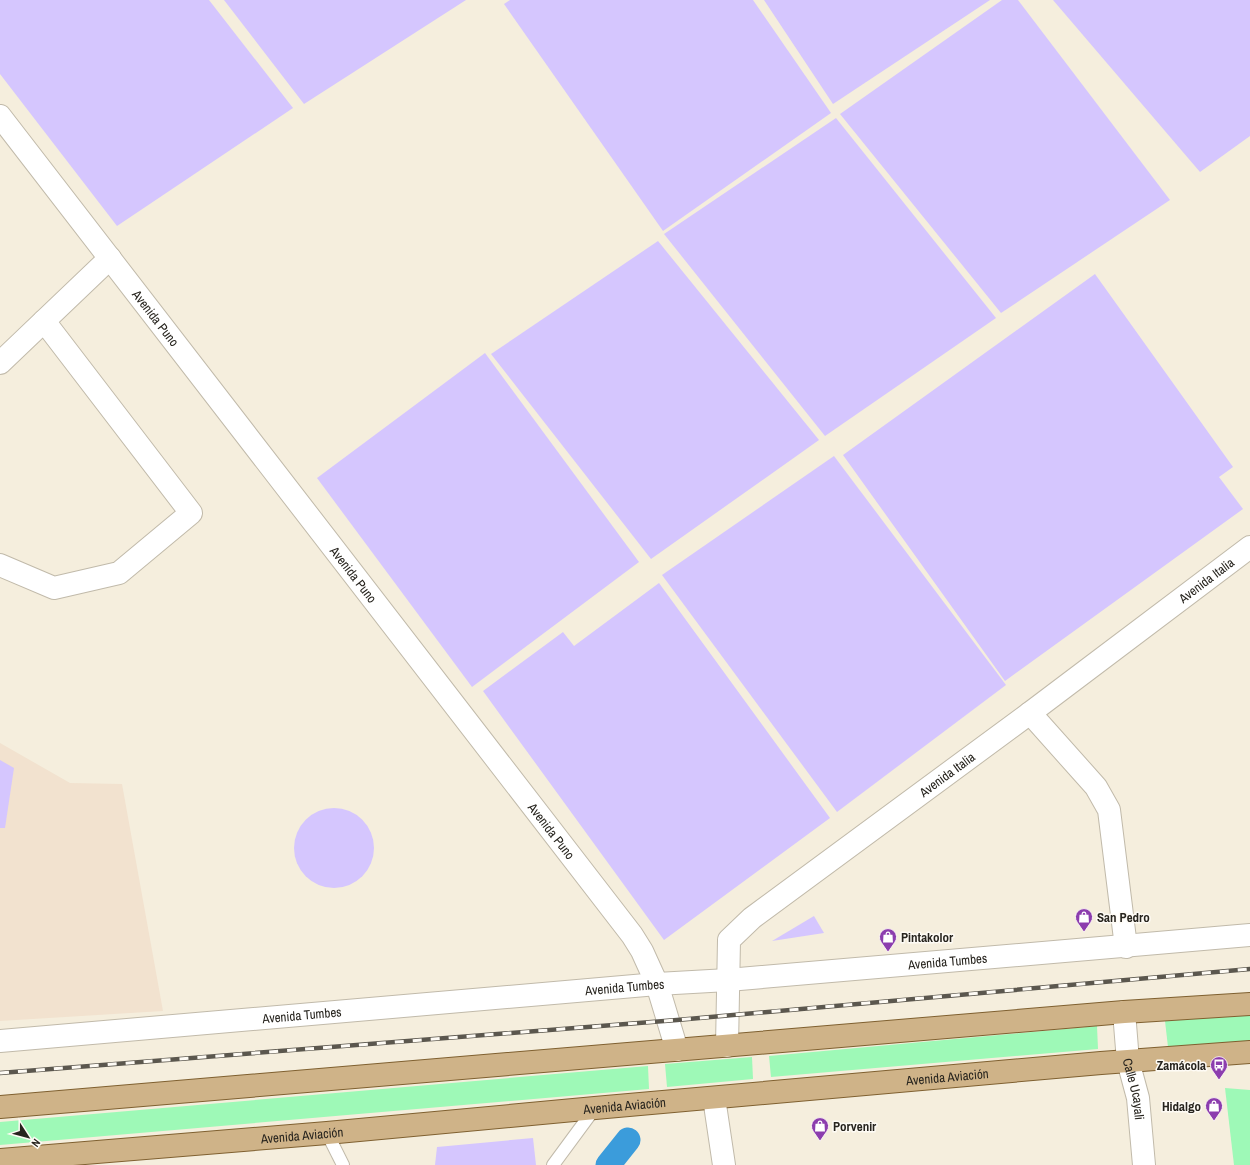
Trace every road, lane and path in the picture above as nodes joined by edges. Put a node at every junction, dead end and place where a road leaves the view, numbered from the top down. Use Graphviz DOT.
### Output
graph roads {
  1 [pos="0,116"];
  2 [pos="110,258"];
  3 [pos="44,321"];
  4 [pos="0,363"];
  5 [pos="1250,547"];
  6 [pos="0,565"];
  7 [pos="1030,713"];
  8 [pos="1250,935"];
  9 [pos="1126,947"];
  10 [pos="728,980"];
  11 [pos="657,984"];
  12 [pos="1250,1004"];
  13 [pos="1124,1012"];
  14 [pos="0,1041"];
  15 [pos="727,1046"];
  16 [pos="676,1050"];
  17 [pos="1250,1052"];
  18 [pos="1128,1061"];
  19 [pos="714,1098"];
  20 [pos="0,1107"];
  21 [pos="595,1108"];
  22 [pos="327,1133"];
  23 [pos="0,1160"];
  24 [pos="343,1165"];
  25 [pos="553,1165"];
  26 [pos="724,1165"];
  27 [pos="1144,1165"];
  1 -- 2 [label="street, Avenida Puno"];
  2 -- 3 [label="street"];
  2 -- 11 [label="street, Avenida Puno"];
  3 -- 4 [label="street"];
  3 -- 6 [label="street"];
  5 -- 7 [label="street, Avenida Italia"];
  7 -- 9 [label="street"];
  7 -- 10 [label="street, Avenida Italia"];
  8 -- 9 [label="street, Avenida Tumbes"];
  9 -- 10 [label="street, Avenida Tumbes"];
  10 -- 11 [label="street, Avenida Tumbes"];
  10 -- 15 [label="street, Avenida Italia"];
  11 -- 14 [label="street, Avenida Tumbes"];
  11 -- 16 [label="street, Avenida Puno"];
  12 -- 13 [label="main road"];
  13 -- 15 [label="main road"];
  13 -- 18 [label="street, Calle Ucayali"];
  15 -- 16 [label="main road"];
  16 -- 20 [label="main road"];
  17 -- 18 [label="main road, Avenida Aviación"];
  18 -- 19 [label="main road, Avenida Aviación"];
  18 -- 27 [label="street, Calle Ucayali"];
  19 -- 21 [label="main road, Avenida Aviación"];
  19 -- 26 [label="street"];
  21 -- 22 [label="main road, Avenida Aviación"];
  21 -- 25 [label="lane"];
  22 -- 23 [label="main road, Avenida Aviación"];
  22 -- 24 [label="lane"];
}
